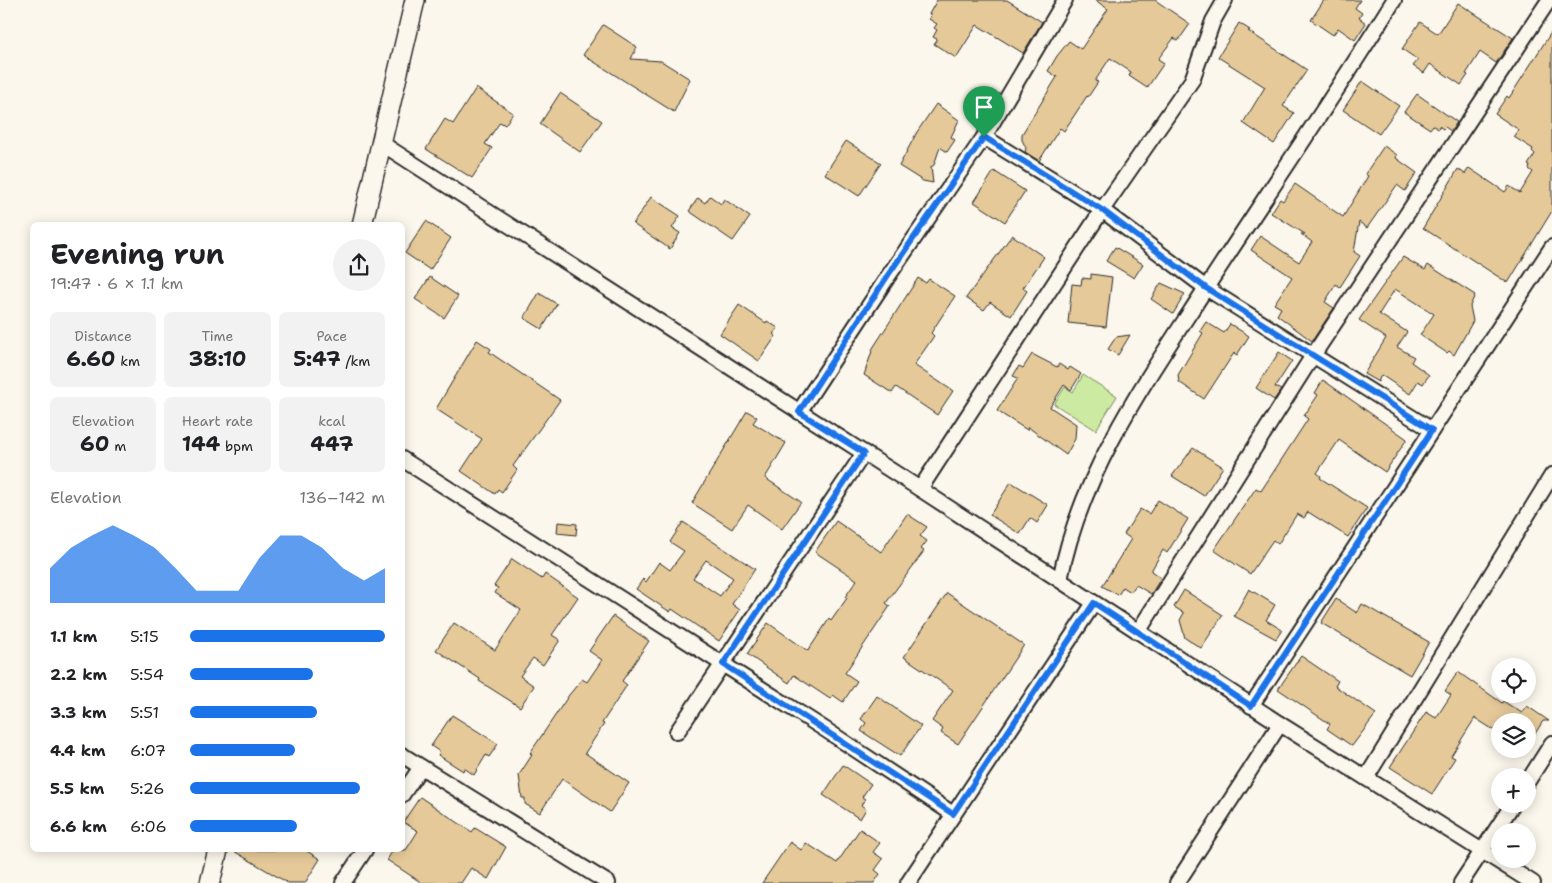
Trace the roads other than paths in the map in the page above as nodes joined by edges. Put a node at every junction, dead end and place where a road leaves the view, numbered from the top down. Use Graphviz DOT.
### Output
graph roads {
  1 [pos="414,0"];
  2 [pos="1065,0"];
  3 [pos="1225,0"];
  4 [pos="1394,0"];
  5 [pos="1549,0"];
  6 [pos="984,137"];
  7 [pos="381,143"];
  8 [pos="1102,210"];
  9 [pos="363,222"];
  10 [pos="1552,247"];
  11 [pos="1206,288"];
  12 [pos="1312,357"];
  13 [pos="799,412"];
  14 [pos="1432,430"];
  15 [pos="864,453"];
  16 [pos="405,461"];
  17 [pos="1552,475"];
  18 [pos="920,489"];
  19 [pos="1060,580"];
  20 [pos="1094,603"];
  21 [pos="1138,632"];
  22 [pos="723,664"];
  23 [pos="1251,706"];
  24 [pos="1280,724"];
  25 [pos="677,732"];
  26 [pos="1552,744"];
  27 [pos="405,757"];
  28 [pos="421,767"];
  29 [pos="1536,769"];
  30 [pos="1366,778"];
  31 [pos="405,791"];
  32 [pos="1507,813"];
  33 [pos="953,814"];
  34 [pos="1482,850"];
  35 [pos="218,852"];
  36 [pos="364,852"];
  37 [pos="210,883"];
  38 [pos="343,883"];
  39 [pos="608,883"];
  40 [pos="908,883"];
  41 [pos="1177,883"];
  42 [pos="1461,883"];
  43 [pos="1533,883"];
  1 -- 7 [label="street"];
  2 -- 6 [label="street"];
  3 -- 8 [label="street"];
  4 -- 11 [label="street"];
  5 -- 12 [label="street"];
  6 -- 8 [label="street"];
  6 -- 13 [label="street"];
  7 -- 9 [label="street"];
  7 -- 13 [label="street"];
  8 -- 11 [label="street"];
  8 -- 18 [label="street"];
  10 -- 14 [label="street"];
  11 -- 12 [label="street"];
  11 -- 19 [label="street"];
  12 -- 14 [label="street"];
  12 -- 21 [label="street"];
  13 -- 15 [label="street"];
  14 -- 23 [label="street"];
  15 -- 18 [label="street"];
  15 -- 22 [label="street"];
  16 -- 22 [label="street"];
  17 -- 30 [label="street"];
  18 -- 19 [label="street"];
  19 -- 20 [label="street"];
  20 -- 21 [label="street"];
  20 -- 33 [label="street"];
  21 -- 23 [label="street"];
  22 -- 25 [label="street"];
  22 -- 33 [label="street"];
  23 -- 24 [label="street"];
  24 -- 30 [label="street"];
  24 -- 41 [label="street"];
  26 -- 29 [label="street"];
  27 -- 28 [label="street"];
  28 -- 31 [label="street"];
  28 -- 39 [label="street"];
  30 -- 34 [label="street"];
  32 -- 34 [label="street"];
  33 -- 40 [label="street"];
  34 -- 42 [label="street"];
  34 -- 43 [label="street"];
  35 -- 37 [label="street"];
  36 -- 38 [label="street"];
}
